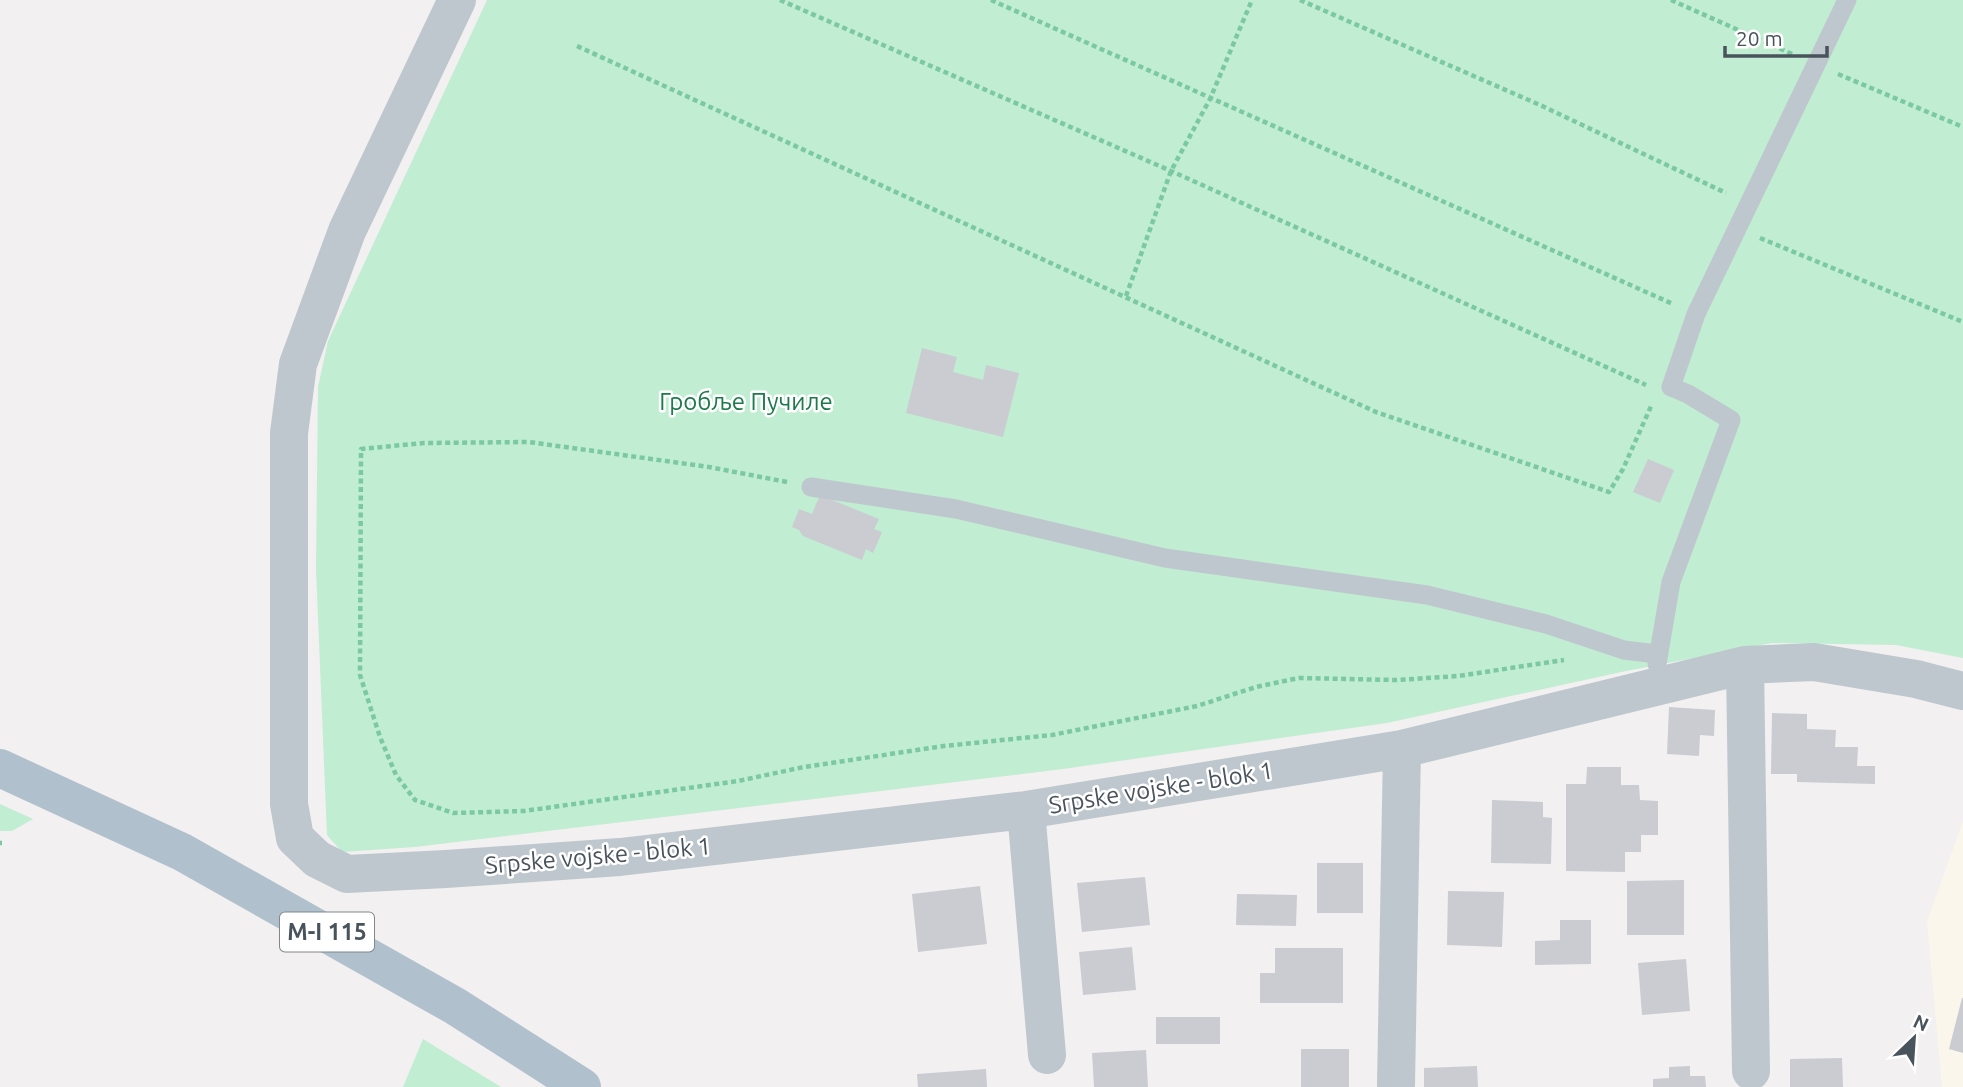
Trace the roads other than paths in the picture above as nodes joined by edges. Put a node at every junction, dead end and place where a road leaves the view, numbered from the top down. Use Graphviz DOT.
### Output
graph roads {
  1 [pos="457,0"];
  2 [pos="1847,0"];
  3 [pos="811,487"];
  4 [pos="1745,665"];
  5 [pos="1657,670"];
  6 [pos="1963,691"];
  7 [pos="1402,749"];
  8 [pos="0,768"];
  9 [pos="1026,810"];
  10 [pos="1047,1055"];
  11 [pos="1751,1071"];
  12 [pos="1396,1085"];
  13 [pos="582,1087"];
  1 -- 9 [label="street, Srpske vojske - blok 1"];
  2 -- 5 [label="lane"];
  3 -- 5 [label="lane"];
  4 -- 5 [label="street, Srpske vojske - blok 1"];
  4 -- 6 [label="street, Srpske vojske - blok 1"];
  4 -- 11 [label="street"];
  5 -- 7 [label="street, Srpske vojske - blok 1"];
  7 -- 9 [label="street, Srpske vojske - blok 1"];
  7 -- 12 [label="street"];
  8 -- 13 [label="main road, M-I 115"];
  9 -- 10 [label="street"];
}
